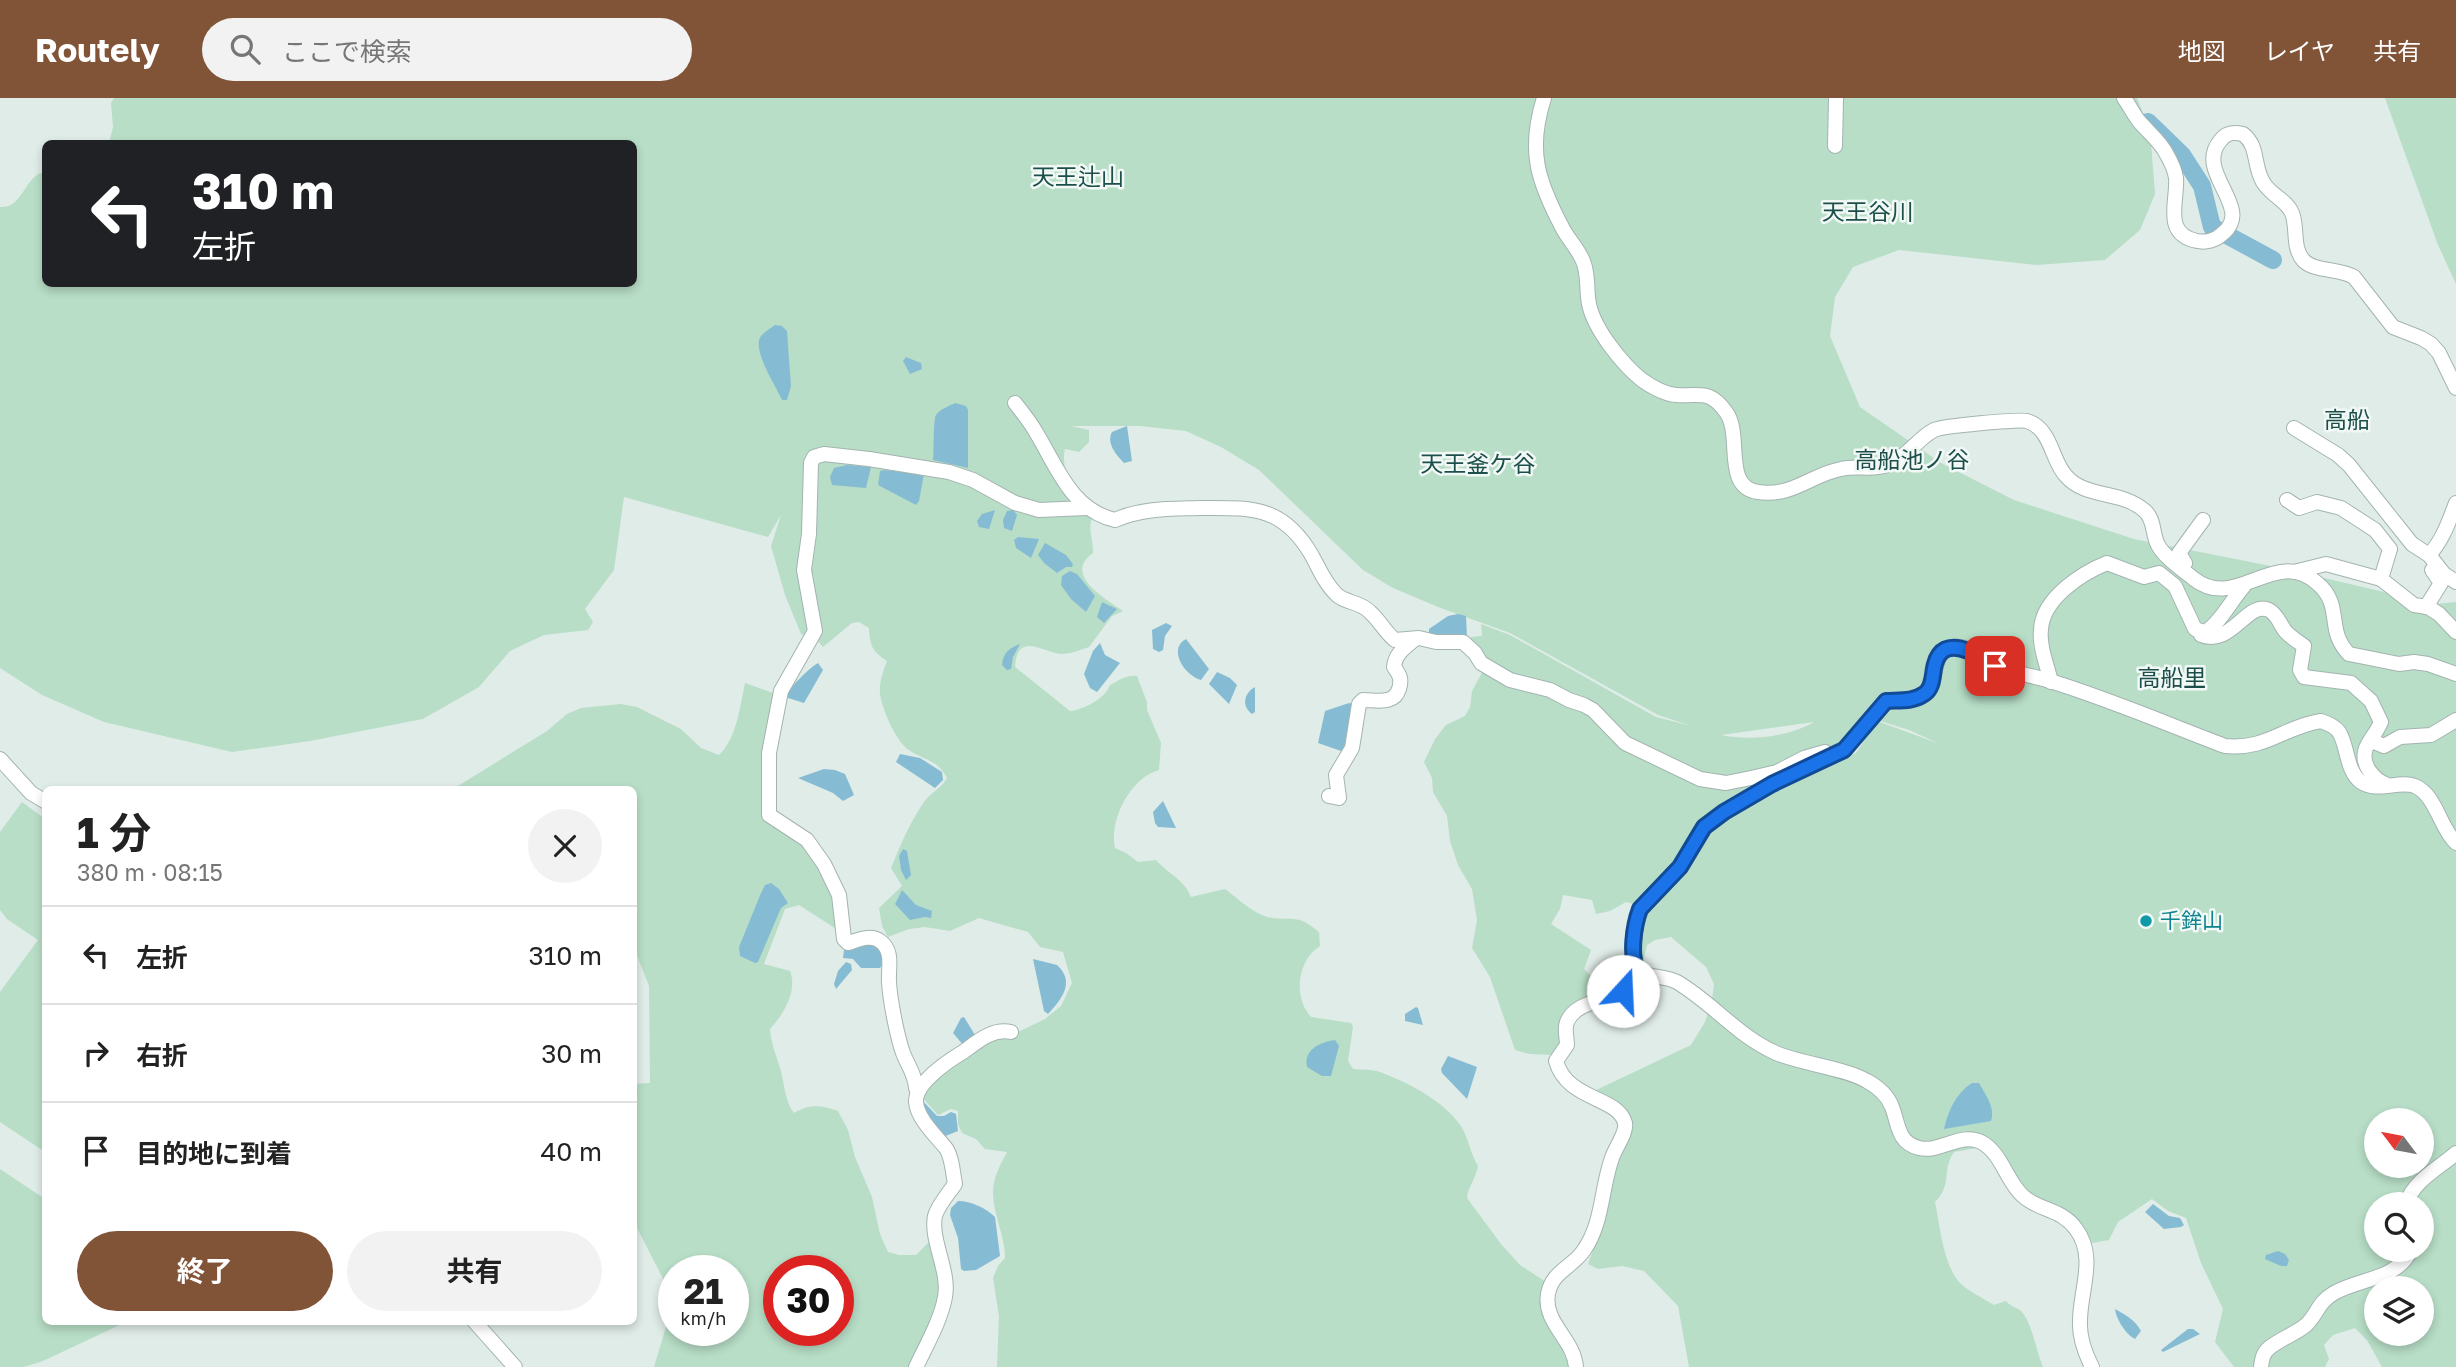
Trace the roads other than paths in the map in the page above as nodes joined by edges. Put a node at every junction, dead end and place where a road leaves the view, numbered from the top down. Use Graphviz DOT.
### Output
graph roads {
  1 [pos="1544,98"];
  2 [pos="1836,98"];
  3 [pos="2124,98"];
  4 [pos="1835,146"];
  5 [pos="2456,388"];
  6 [pos="1016,403"];
  7 [pos="2294,428"];
  8 [pos="2287,500"];
  9 [pos="2456,503"];
  10 [pos="1087,508"];
  11 [pos="2203,520"];
  12 [pos="2406,551"];
  13 [pos="2429,555"];
  14 [pos="2181,568"];
  15 [pos="2293,572"];
  16 [pos="2381,579"];
  17 [pos="2456,582"];
  18 [pos="2247,583"];
  19 [pos="2426,607"];
  20 [pos="2195,629"];
  21 [pos="2456,632"];
  22 [pos="1415,639"];
  23 [pos="2456,674"];
  24 [pos="2052,682"];
  25 [pos="2456,720"];
  26 [pos="2372,741"];
  27 [pos="1844,750"];
  28 [pos="0,759"];
  29 [pos="2391,786"];
  30 [pos="1329,796"];
  31 [pos="42,800"];
  32 [pos="2456,843"];
  33 [pos="1638,971"];
  34 [pos="1011,1032"];
  35 [pos="919,1090"];
  36 [pos="2456,1153"];
  37 [pos="2412,1192"];
  38 [pos="2404,1262"];
  39 [pos="478,1325"];
  40 [pos="515,1367"];
  41 [pos="916,1367"];
  42 [pos="1576,1367"];
  43 [pos="2092,1367"];
  44 [pos="2261,1367"];
  1 -- 14 [label="street"];
  2 -- 4 [label="street"];
  3 -- 5 [label="street"];
  6 -- 10 [label="street"];
  7 -- 13 [label="street"];
  8 -- 16 [label="street"];
  9 -- 13 [label="street"];
  10 -- 22 [label="street"];
  10 -- 35 [label="street"];
  11 -- 14 [label="street"];
  12 -- 19 [label="street"];
  13 -- 17 [label="street"];
  14 -- 18 [label="street"];
  15 -- 16 [label="street"];
  15 -- 18 [label="street"];
  15 -- 23 [label="street"];
  16 -- 19 [label="street"];
  18 -- 20 [label="street"];
  19 -- 21 [label="street"];
  20 -- 24 [label="street"];
  20 -- 26 [label="street"];
  22 -- 27 [label="street"];
  22 -- 30 [label="street"];
  24 -- 27 [label="street"];
  24 -- 29 [label="street"];
  25 -- 26 [label="street"];
  26 -- 29 [label="street"];
  27 -- 33 [label="street"];
  28 -- 31 [label="street"];
  29 -- 32 [label="street"];
  33 -- 42 [label="street"];
  33 -- 43 [label="street"];
  34 -- 35 [label="street"];
  35 -- 41 [label="street"];
  36 -- 37 [label="street"];
  38 -- 44 [label="street"];
  39 -- 40 [label="street"];
}
